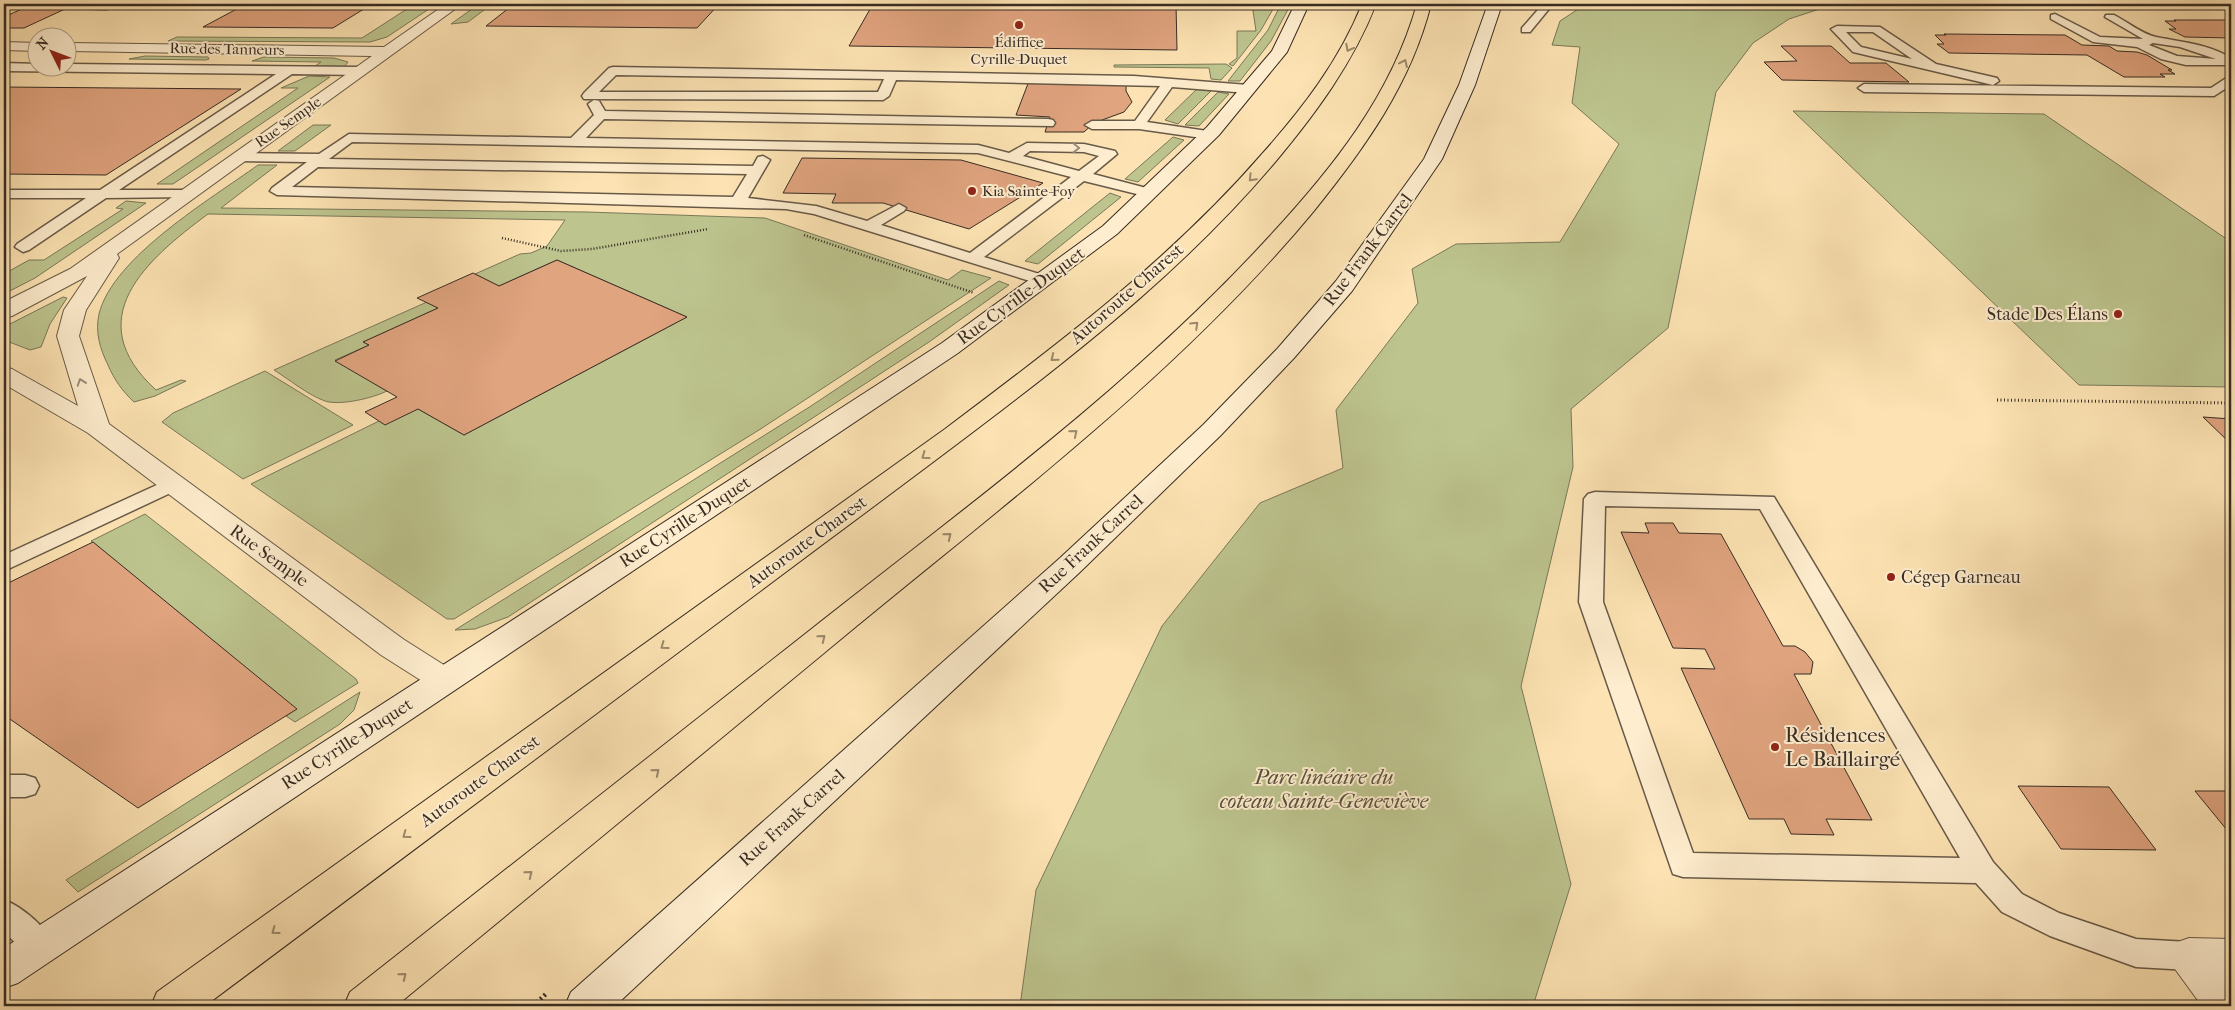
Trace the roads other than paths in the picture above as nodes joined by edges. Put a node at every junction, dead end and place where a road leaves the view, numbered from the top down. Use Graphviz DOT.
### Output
graph roads {
  1 [pos="455,4"];
  2 [pos="1302,4"];
  3 [pos="1369,4"];
  4 [pos="1424,4"];
  5 [pos="1495,4"];
  6 [pos="1548,4"];
  7 [pos="2110,17"];
  8 [pos="2054,18"];
  9 [pos="1526,30"];
  10 [pos="2148,42"];
  11 [pos="4,46"];
  12 [pos="28,47"];
  13 [pos="78,47"];
  14 [pos="246,50"];
  15 [pos="386,52"];
  16 [pos="2231,62"];
  17 [pos="28,66"];
  18 [pos="4,67"];
  19 [pos="25,67"];
  20 [pos="1932,67"];
  21 [pos="213,70"];
  22 [pos="290,70"];
  23 [pos="359,71"];
  24 [pos="892,75"];
  25 [pos="2231,79"];
  26 [pos="1169,82"];
  27 [pos="1864,88"];
  28 [pos="1248,89"];
  29 [pos="2022,90"];
  30 [pos="588,96"];
  31 [pos="882,96"];
  32 [pos="602,116"];
  33 [pos="872,120"];
  34 [pos="1032,123"];
  35 [pos="1048,123"];
  36 [pos="1092,125"];
  37 [pos="1139,125"];
  38 [pos="1209,135"];
  39 [pos="575,142"];
  40 [pos="772,145"];
  41 [pos="1027,147"];
  42 [pos="1004,156"];
  43 [pos="238,157"];
  44 [pos="318,161"];
  45 [pos="980,165"];
  46 [pos="757,170"];
  47 [pos="1082,177"];
  48 [pos="1149,193"];
  49 [pos="4,194"];
  50 [pos="101,194"];
  51 [pos="186,194"];
  52 [pos="738,202"];
  53 [pos="899,208"];
  54 [pos="869,226"];
  55 [pos="121,241"];
  56 [pos="23,246"];
  57 [pos="972,259"];
  58 [pos="1043,280"];
  59 [pos="4,311"];
  60 [pos="4,374"];
  61 [pos="97,428"];
  62 [pos="172,484"];
  63 [pos="4,564"];
  64 [pos="444,680"];
  65 [pos="1983,871"];
  66 [pos="4,913"];
  67 [pos="40,946"];
  68 [pos="2189,956"];
  69 [pos="2231,957"];
  70 [pos="4,970"];
  71 [pos="172,1006"];
  72 [pos="365,1006"];
  73 [pos="586,1006"];
  74 [pos="2226,1006"];
  1 -- 15 [label="street, Rue Semple"];
  2 -- 28 [label="street, Rue Cyrille-Duquet"];
  3 -- 71 [label="highway, Autoroute Charest, one-way"];
  72 -- 4 [label="highway, one-way"];
  5 -- 73 [label="street, Rue Frank-Carrel"];
  6 -- 9 [label="lane"];
  7 -- 10 [label="lane"];
  8 -- 10 [label="lane"];
  10 -- 16 [label="lane"];
  11 -- 12 [label="street"];
  13 -- 14 [label="street, Rue des Tanneurs"];
  14 -- 15 [label="street, Rue des Tanneurs"];
  14 -- 21 [label="lane"];
  15 -- 23 [label="street, Rue Semple"];
  17 -- 19 [label="lane"];
  18 -- 19 [label="lane"];
  19 -- 21 [label="lane"];
  20 -- 20 [label="lane"];
  20 -- 29 [label="lane"];
  21 -- 22 [label="lane"];
  22 -- 23 [label="lane"];
  22 -- 50 [label="lane"];
  23 -- 43 [label="street, Rue Semple"];
  24 -- 26 [label="lane"];
  24 -- 30 [label="lane"];
  24 -- 31 [label="lane"];
  25 -- 29 [label="lane"];
  26 -- 28 [label="lane"];
  26 -- 37 [label="lane"];
  27 -- 29 [label="lane"];
  28 -- 38 [label="street, Rue Cyrille-Duquet"];
  30 -- 31 [label="lane"];
  30 -- 32 [label="lane"];
  31 -- 33 [label="lane"];
  32 -- 33 [label="lane"];
  32 -- 39 [label="lane"];
  33 -- 34 [label="lane"];
  34 -- 35 [label="lane"];
  34 -- 41 [label="lane"];
  36 -- 37 [label="lane"];
  37 -- 38 [label="lane"];
  38 -- 48 [label="street, Rue Cyrille-Duquet"];
  39 -- 40 [label="lane"];
  39 -- 44 [label="lane"];
  40 -- 42 [label="lane"];
  40 -- 46 [label="lane"];
  41 -- 42 [label="lane"];
  41 -- 47 [label="lane, one-way"];
  42 -- 45 [label="lane"];
  42 -- 47 [label="lane"];
  43 -- 44 [label="lane"];
  43 -- 51 [label="street, Rue Semple"];
  44 -- 46 [label="lane"];
  44 -- 52 [label="lane"];
  46 -- 52 [label="lane"];
  47 -- 48 [label="lane"];
  47 -- 57 [label="lane"];
  48 -- 58 [label="street, Rue Cyrille-Duquet"];
  49 -- 50 [label="lane"];
  50 -- 51 [label="lane"];
  50 -- 56 [label="lane"];
  51 -- 55 [label="street, Rue Semple"];
  52 -- 54 [label="lane"];
  53 -- 54 [label="lane"];
  54 -- 57 [label="lane"];
  55 -- 59 [label="street, Rue Semple"];
  61 -- 55 [label="street, Rue Semple, one-way"];
  57 -- 58 [label="lane"];
  58 -- 64 [label="street, Rue Cyrille-Duquet"];
  60 -- 61 [label="street, Rue Semple"];
  61 -- 62 [label="street, Rue Semple"];
  62 -- 63 [label="lane"];
  62 -- 64 [label="street, Rue Semple"];
  64 -- 67 [label="street, Rue Cyrille-Duquet"];
  65 -- 65 [label="lane"];
  65 -- 68 [label="lane"];
  66 -- 67 [label="lane"];
  67 -- 70 [label="street, Rue Cyrille-Duquet"];
  68 -- 69 [label="street"];
  68 -- 74 [label="street"];
}
